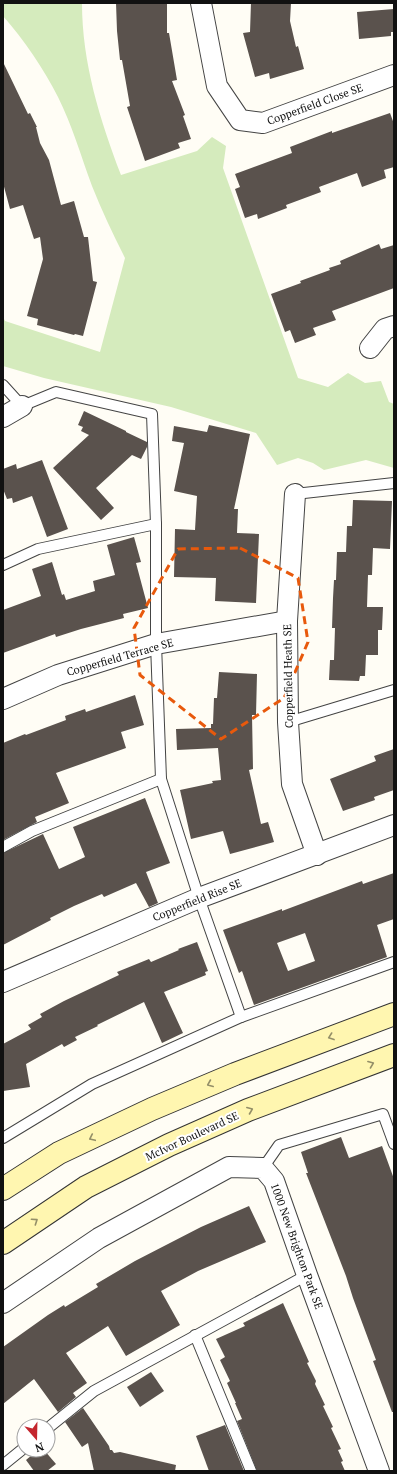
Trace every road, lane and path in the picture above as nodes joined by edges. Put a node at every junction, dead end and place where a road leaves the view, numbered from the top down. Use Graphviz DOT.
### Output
graph roads {
  1 [pos="201,3"];
  2 [pos="394,75"];
  3 [pos="394,326"];
  4 [pos="370,348"];
  5 [pos="3,385"];
  6 [pos="22,406"];
  7 [pos="3,417"];
  8 [pos="394,483"];
  9 [pos="295,494"];
  10 [pos="156,524"];
  11 [pos="3,565"];
  12 [pos="287,621"];
  13 [pos="156,644"];
  14 [pos="394,690"];
  15 [pos="3,699"];
  16 [pos="288,722"];
  17 [pos="161,779"];
  18 [pos="394,825"];
  19 [pos="3,847"];
  20 [pos="317,855"];
  21 [pos="199,898"];
  22 [pos="394,962"];
  23 [pos="3,982"];
  24 [pos="394,1014"];
  25 [pos="241,1017"];
  26 [pos="394,1055"];
  27 [pos="3,1138"];
  28 [pos="394,1144"];
  29 [pos="263,1168"];
  30 [pos="3,1189"];
  31 [pos="3,1242"];
  32 [pos="307,1275"];
  33 [pos="3,1303"];
  34 [pos="195,1335"];
  35 [pos="56,1422"];
  36 [pos="16,1454"];
  37 [pos="3,1465"];
  38 [pos="251,1471"];
  39 [pos="380,1471"];
  1 -- 2 [label="street, Copperfield Close SE"];
  3 -- 4 [label="street"];
  5 -- 6 [label="lane"];
  6 -- 7 [label="street"];
  6 -- 10 [label="lane"];
  8 -- 9 [label="lane"];
  9 -- 12 [label="street, Copperfield Heath SE"];
  10 -- 11 [label="lane"];
  10 -- 13 [label="lane"];
  12 -- 13 [label="street, Copperfield Terrace SE"];
  12 -- 16 [label="street, Copperfield Heath SE"];
  13 -- 15 [label="street, Copperfield Terrace SE"];
  13 -- 17 [label="lane"];
  14 -- 16 [label="lane"];
  16 -- 20 [label="street, Copperfield Heath SE"];
  17 -- 19 [label="lane"];
  17 -- 21 [label="lane"];
  18 -- 20 [label="street, Copperfield Rise SE"];
  20 -- 21 [label="street, Copperfield Rise SE"];
  21 -- 23 [label="street, Copperfield Rise SE"];
  21 -- 25 [label="lane"];
  22 -- 25 [label="lane"];
  24 -- 30 [label="main road, one-way"];
  25 -- 27 [label="lane"];
  31 -- 26 [label="main road, McIvor Boulevard SE, one-way"];
  28 -- 29 [label="lane"];
  29 -- 32 [label="street, 1000 New Brighton Park SE"];
  29 -- 33 [label="street"];
  32 -- 34 [label="lane"];
  32 -- 39 [label="street, 1000 New Brighton Park SE"];
  34 -- 35 [label="lane"];
  34 -- 38 [label="lane"];
  36 -- 37 [label="lane"];
}
